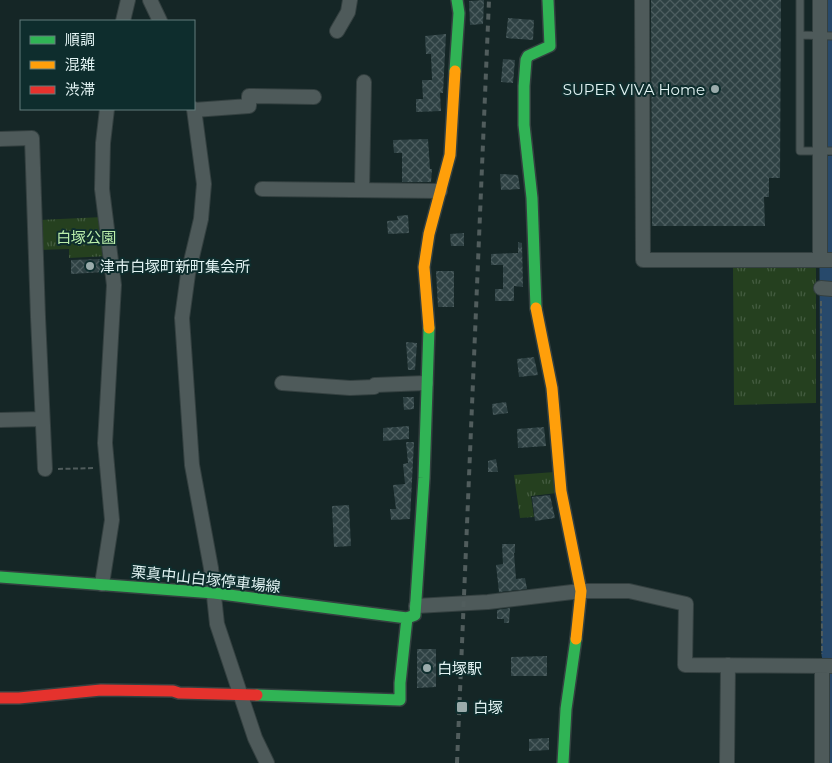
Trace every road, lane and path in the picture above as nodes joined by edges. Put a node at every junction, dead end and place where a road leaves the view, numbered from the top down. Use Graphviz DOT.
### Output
graph roads {
  1 [pos="128,0"];
  2 [pos="150,0"];
  3 [pos="350,0"];
  4 [pos="457,0"];
  5 [pos="548,0"];
  6 [pos="642,0"];
  7 [pos="800,0"];
  8 [pos="820,0"];
  9 [pos="123,20"];
  10 [pos="160,20"];
  11 [pos="337,31"];
  12 [pos="800,35"];
  13 [pos="827,36"];
  14 [pos="364,82"];
  15 [pos="314,97"];
  16 [pos="195,109"];
  17 [pos="106,110"];
  18 [pos="194,110"];
  19 [pos="0,139"];
  20 [pos="828,151"];
  21 [pos="262,189"];
  22 [pos="362,190"];
  23 [pos="440,191"];
  24 [pos="826,260"];
  25 [pos="825,289"];
  26 [pos="282,382"];
  27 [pos="426,383"];
  28 [pos="42,419"];
  29 [pos="0,420"];
  30 [pos="108,467"];
  31 [pos="45,469"];
  32 [pos="0,577"];
  33 [pos="102,584"];
  34 [pos="581,592"];
  35 [pos="214,593"];
  36 [pos="416,606"];
  37 [pos="407,618"];
  38 [pos="728,666"];
  39 [pos="827,666"];
  40 [pos="241,694"];
  41 [pos="0,698"];
  42 [pos="267,763"];
  43 [pos="563,763"];
  44 [pos="727,763"];
  45 [pos="822,763"];
  1 -- 9 [label="street"];
  2 -- 10 [label="street"];
  3 -- 11 [label="street"];
  4 -- 23 [label="street"];
  5 -- 34 [label="street"];
  6 -- 24 [label="street"];
  7 -- 12 [label="lane"];
  8 -- 13 [label="street"];
  12 -- 13 [label="lane"];
  12 -- 20 [label="lane"];
  13 -- 20 [label="street"];
  14 -- 22 [label="street"];
  15 -- 16 [label="street"];
  17 -- 30 [label="street"];
  18 -- 35 [label="street"];
  19 -- 28 [label="street"];
  20 -- 24 [label="street"];
  21 -- 22 [label="street"];
  22 -- 23 [label="street"];
  23 -- 27 [label="street"];
  25 -- 39 [label="path"];
  26 -- 27 [label="street"];
  27 -- 36 [label="street"];
  28 -- 29 [label="street"];
  28 -- 31 [label="street"];
  30 -- 31 [label="path"];
  30 -- 33 [label="street"];
  32 -- 33 [label="street, 栗真中山白塚停車場線"];
  33 -- 35 [label="street, 栗真中山白塚停車場線"];
  34 -- 36 [label="street"];
  34 -- 38 [label="street"];
  34 -- 43 [label="street"];
  35 -- 37 [label="street, 栗真中山白塚停車場線"];
  35 -- 40 [label="street"];
  36 -- 37 [label="street"];
  37 -- 40 [label="street"];
  38 -- 39 [label="street"];
  38 -- 44 [label="street"];
  39 -- 45 [label="street"];
  40 -- 41 [label="street"];
  40 -- 42 [label="street"];
}
